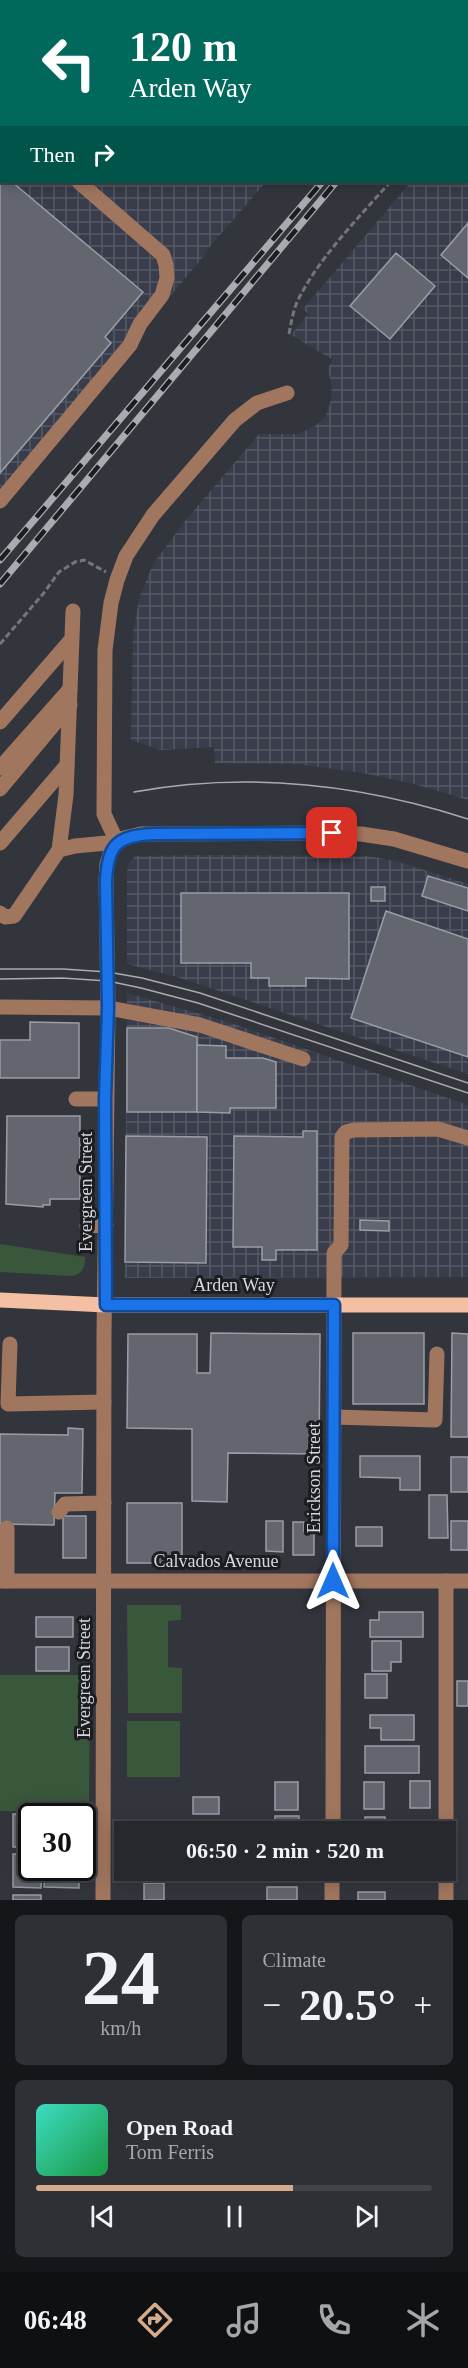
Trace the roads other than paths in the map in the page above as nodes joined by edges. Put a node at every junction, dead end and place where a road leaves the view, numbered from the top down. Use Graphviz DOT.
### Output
graph roads {
  1 [pos="80,183"];
  2 [pos="287,393"];
  3 [pos="0,501"];
  4 [pos="73,611"];
  5 [pos="71,640"];
  6 [pos="70,689"];
  7 [pos="70,705"];
  8 [pos="0,722"];
  9 [pos="68,765"];
  10 [pos="0,768"];
  11 [pos="0,789"];
  12 [pos="117,842"];
  13 [pos="0,843"];
  14 [pos="59,850"];
  15 [pos="468,861"];
  16 [pos="0,913"];
  17 [pos="0,1007"];
  18 [pos="108,1008"];
  19 [pos="303,1059"];
  20 [pos="76,1099"];
  21 [pos="105,1099"];
  22 [pos="468,1138"];
  23 [pos="106,1225"];
  24 [pos="87,1226"];
  25 [pos="0,1300"];
  26 [pos="106,1305"];
  27 [pos="334,1305"];
  28 [pos="468,1305"];
  29 [pos="10,1344"];
  30 [pos="437,1354"];
  31 [pos="104,1402"];
  32 [pos="334,1417"];
  33 [pos="104,1503"];
  34 [pos="59,1512"];
  35 [pos="7,1528"];
  36 [pos="3,1581"];
  37 [pos="104,1581"];
  38 [pos="333,1581"];
  39 [pos="446,1581"];
  40 [pos="468,1581"];
  41 [pos="333,1821"];
  42 [pos="332,1881"];
  43 [pos="103,1900"];
  44 [pos="332,1900"];
  45 [pos="446,1900"];
  1 -- 3 [label="street"];
  2 -- 12 [label="street"];
  4 -- 5 [label="street"];
  5 -- 6 [label="street"];
  5 -- 8 [label="street"];
  6 -- 7 [label="street"];
  6 -- 10 [label="street"];
  7 -- 9 [label="street"];
  7 -- 11 [label="street"];
  9 -- 13 [label="street"];
  9 -- 14 [label="street"];
  12 -- 14 [label="street"];
  12 -- 15 [label="street"];
  12 -- 18 [label="street, Evergreen Street"];
  14 -- 16 [label="street"];
  17 -- 18 [label="street"];
  18 -- 19 [label="street"];
  18 -- 21 [label="street, Evergreen Street"];
  20 -- 21 [label="street"];
  21 -- 23 [label="street, Evergreen Street"];
  22 -- 27 [label="street, Erickson Street"];
  23 -- 24 [label="street"];
  23 -- 26 [label="street, Evergreen Street"];
  25 -- 26 [label="main road, Arden Way"];
  26 -- 27 [label="main road, Arden Way"];
  26 -- 31 [label="street, Evergreen Street"];
  27 -- 28 [label="main road, Arden Way"];
  27 -- 32 [label="street, Erickson Street"];
  29 -- 31 [label="street"];
  30 -- 32 [label="street"];
  31 -- 33 [label="street, Evergreen Street"];
  32 -- 38 [label="street, Erickson Street"];
  33 -- 34 [label="street"];
  33 -- 37 [label="street, Evergreen Street"];
  35 -- 36 [label="street"];
  36 -- 37 [label="street, Calvados Avenue"];
  37 -- 38 [label="street, Calvados Avenue"];
  37 -- 43 [label="street, Evergreen Street"];
  38 -- 39 [label="street, Calvados Avenue"];
  38 -- 41 [label="street, Erickson Street"];
  39 -- 40 [label="street, Calvados Avenue"];
  39 -- 45 [label="street"];
  42 -- 44 [label="street"];
}
